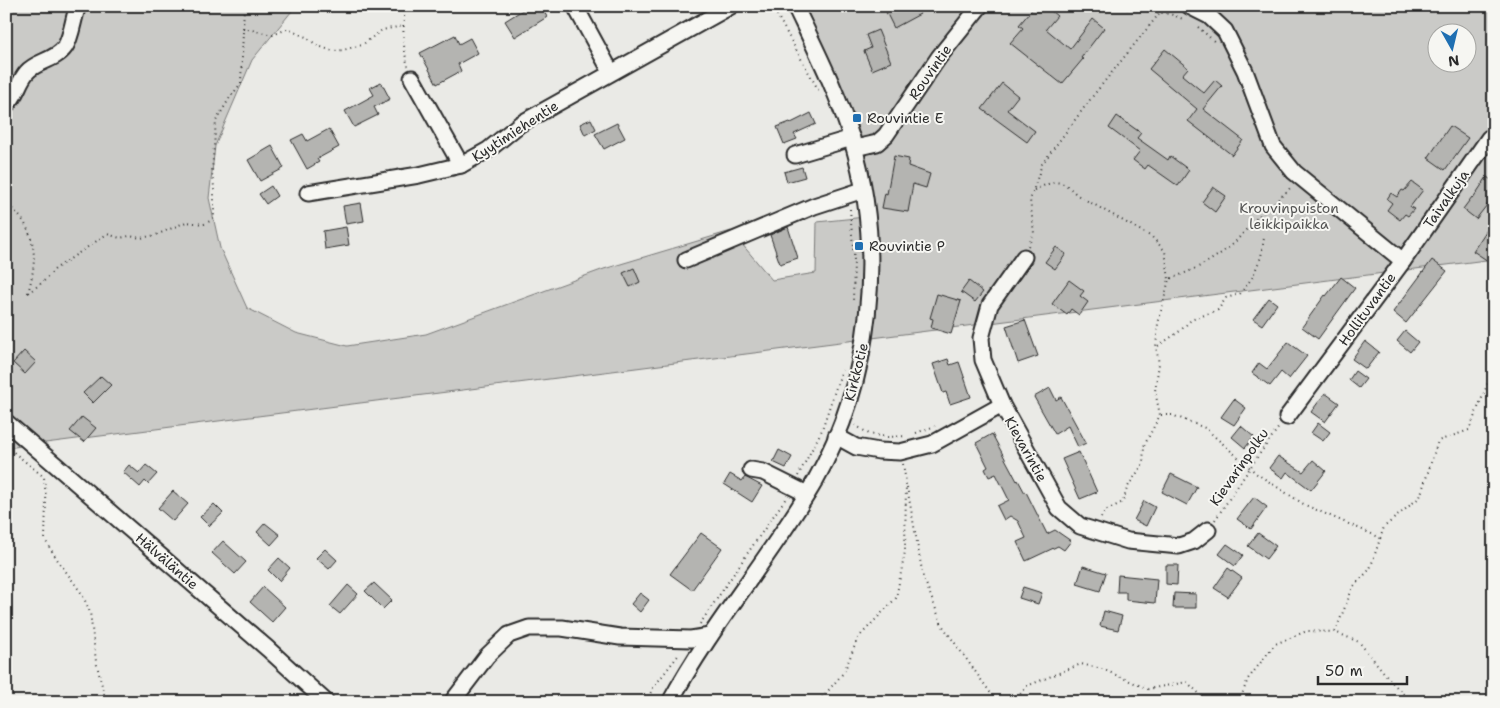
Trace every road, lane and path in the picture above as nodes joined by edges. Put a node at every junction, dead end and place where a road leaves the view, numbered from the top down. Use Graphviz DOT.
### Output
graph roads {
  1 [pos="78,6"];
  2 [pos="244,6"];
  3 [pos="405,6"];
  4 [pos="575,6"];
  5 [pos="731,6"];
  6 [pos="772,6"];
  7 [pos="795,6"];
  8 [pos="980,6"];
  9 [pos="1107,6"];
  10 [pos="1160,13"];
  11 [pos="1188,13"];
  12 [pos="1194,23"];
  13 [pos="403,26"];
  14 [pos="243,28"];
  15 [pos="1216,42"];
  16 [pos="612,72"];
  17 [pos="412,78"];
  18 [pos="821,95"];
  19 [pos="6,104"];
  20 [pos="1489,138"];
  21 [pos="853,143"];
  22 [pos="795,155"];
  23 [pos="462,165"];
  24 [pos="1295,184"];
  25 [pos="1034,190"];
  26 [pos="856,192"];
  27 [pos="308,193"];
  28 [pos="6,201"];
  29 [pos="1264,238"];
  30 [pos="1024,257"];
  31 [pos="686,260"];
  32 [pos="1403,261"];
  33 [pos="1169,279"];
  34 [pos="853,307"];
  35 [pos="1156,347"];
  36 [pos="845,363"];
  37 [pos="1494,368"];
  38 [pos="1002,405"];
  39 [pos="1160,415"];
  40 [pos="1287,416"];
  41 [pos="844,418"];
  42 [pos="6,422"];
  43 [pos="938,425"];
  44 [pos="836,436"];
  45 [pos="6,446"];
  46 [pos="900,452"];
  47 [pos="1250,468"];
  48 [pos="751,470"];
  49 [pos="906,482"];
  50 [pos="792,487"];
  51 [pos="807,494"];
  52 [pos="1094,530"];
  53 [pos="1208,530"];
  54 [pos="1380,538"];
  55 [pos="1336,632"];
  56 [pos="710,636"];
  57 [pos="690,639"];
  58 [pos="106,702"];
  59 [pos="326,702"];
  60 [pos="452,702"];
  61 [pos="646,702"];
  62 [pos="670,702"];
  63 [pos="813,702"];
  64 [pos="997,702"];
  65 [pos="1014,702"];
  66 [pos="1208,702"];
  67 [pos="1239,702"];
  68 [pos="1411,702"];
  1 -- 19 [label="street"];
  2 -- 14 [label="path"];
  3 -- 13 [label="path"];
  4 -- 16 [label="street"];
  5 -- 16 [label="street, Kyytimiehentie"];
  6 -- 18 [label="path"];
  7 -- 21 [label="street, Kirkkotie"];
  8 -- 21 [label="street, Rouvintie"];
  9 -- 10 [label="path"];
  10 -- 11 [label="path"];
  10 -- 25 [label="path"];
  11 -- 32 [label="street, Hollituvantie"];
  12 -- 15 [label="path"];
  13 -- 14 [label="path"];
  13 -- 17 [label="path"];
  14 -- 28 [label="path"];
  16 -- 23 [label="street, Kyytimiehentie"];
  17 -- 23 [label="street"];
  20 -- 32 [label="street, Taivalkuja"];
  21 -- 22 [label="street, Rouvintie"];
  21 -- 26 [label="street, Kirkkotie"];
  23 -- 27 [label="street, Kyytimiehentie"];
  24 -- 33 [label="path"];
  25 -- 30 [label="path"];
  25 -- 33 [label="path"];
  26 -- 31 [label="street"];
  26 -- 34 [label="path"];
  26 -- 41 [label="street, Kirkkotie"];
  29 -- 35 [label="path"];
  30 -- 38 [label="street"];
  32 -- 40 [label="street, Hollituvantie"];
  33 -- 35 [label="path"];
  35 -- 39 [label="path"];
  36 -- 50 [label="path"];
  37 -- 54 [label="path"];
  38 -- 46 [label="street, Kievarintie"];
  38 -- 52 [label="street, Kievarintie"];
  39 -- 47 [label="path"];
  39 -- 52 [label="path"];
  40 -- 47 [label="path, Kievarinpolku"];
  41 -- 43 [label="path"];
  41 -- 44 [label="street, Kirkkotie"];
  42 -- 59 [label="street, Hälväläntie"];
  44 -- 46 [label="street, Kievarintie"];
  44 -- 51 [label="street, Kirkkotie"];
  45 -- 58 [label="path"];
  46 -- 49 [label="path"];
  47 -- 53 [label="path, Kievarinpolku"];
  47 -- 54 [label="path"];
  48 -- 50 [label="street"];
  49 -- 63 [label="path"];
  49 -- 64 [label="path"];
  50 -- 51 [label="street"];
  50 -- 57 [label="path"];
  51 -- 56 [label="street, Kirkkotie"];
  52 -- 53 [label="street, Kievarintie"];
  54 -- 55 [label="path"];
  55 -- 67 [label="path"];
  55 -- 68 [label="path"];
  56 -- 57 [label="street"];
  56 -- 62 [label="street, Kirkkotie"];
  57 -- 60 [label="street"];
  57 -- 61 [label="path"];
  65 -- 66 [label="path"];
}
